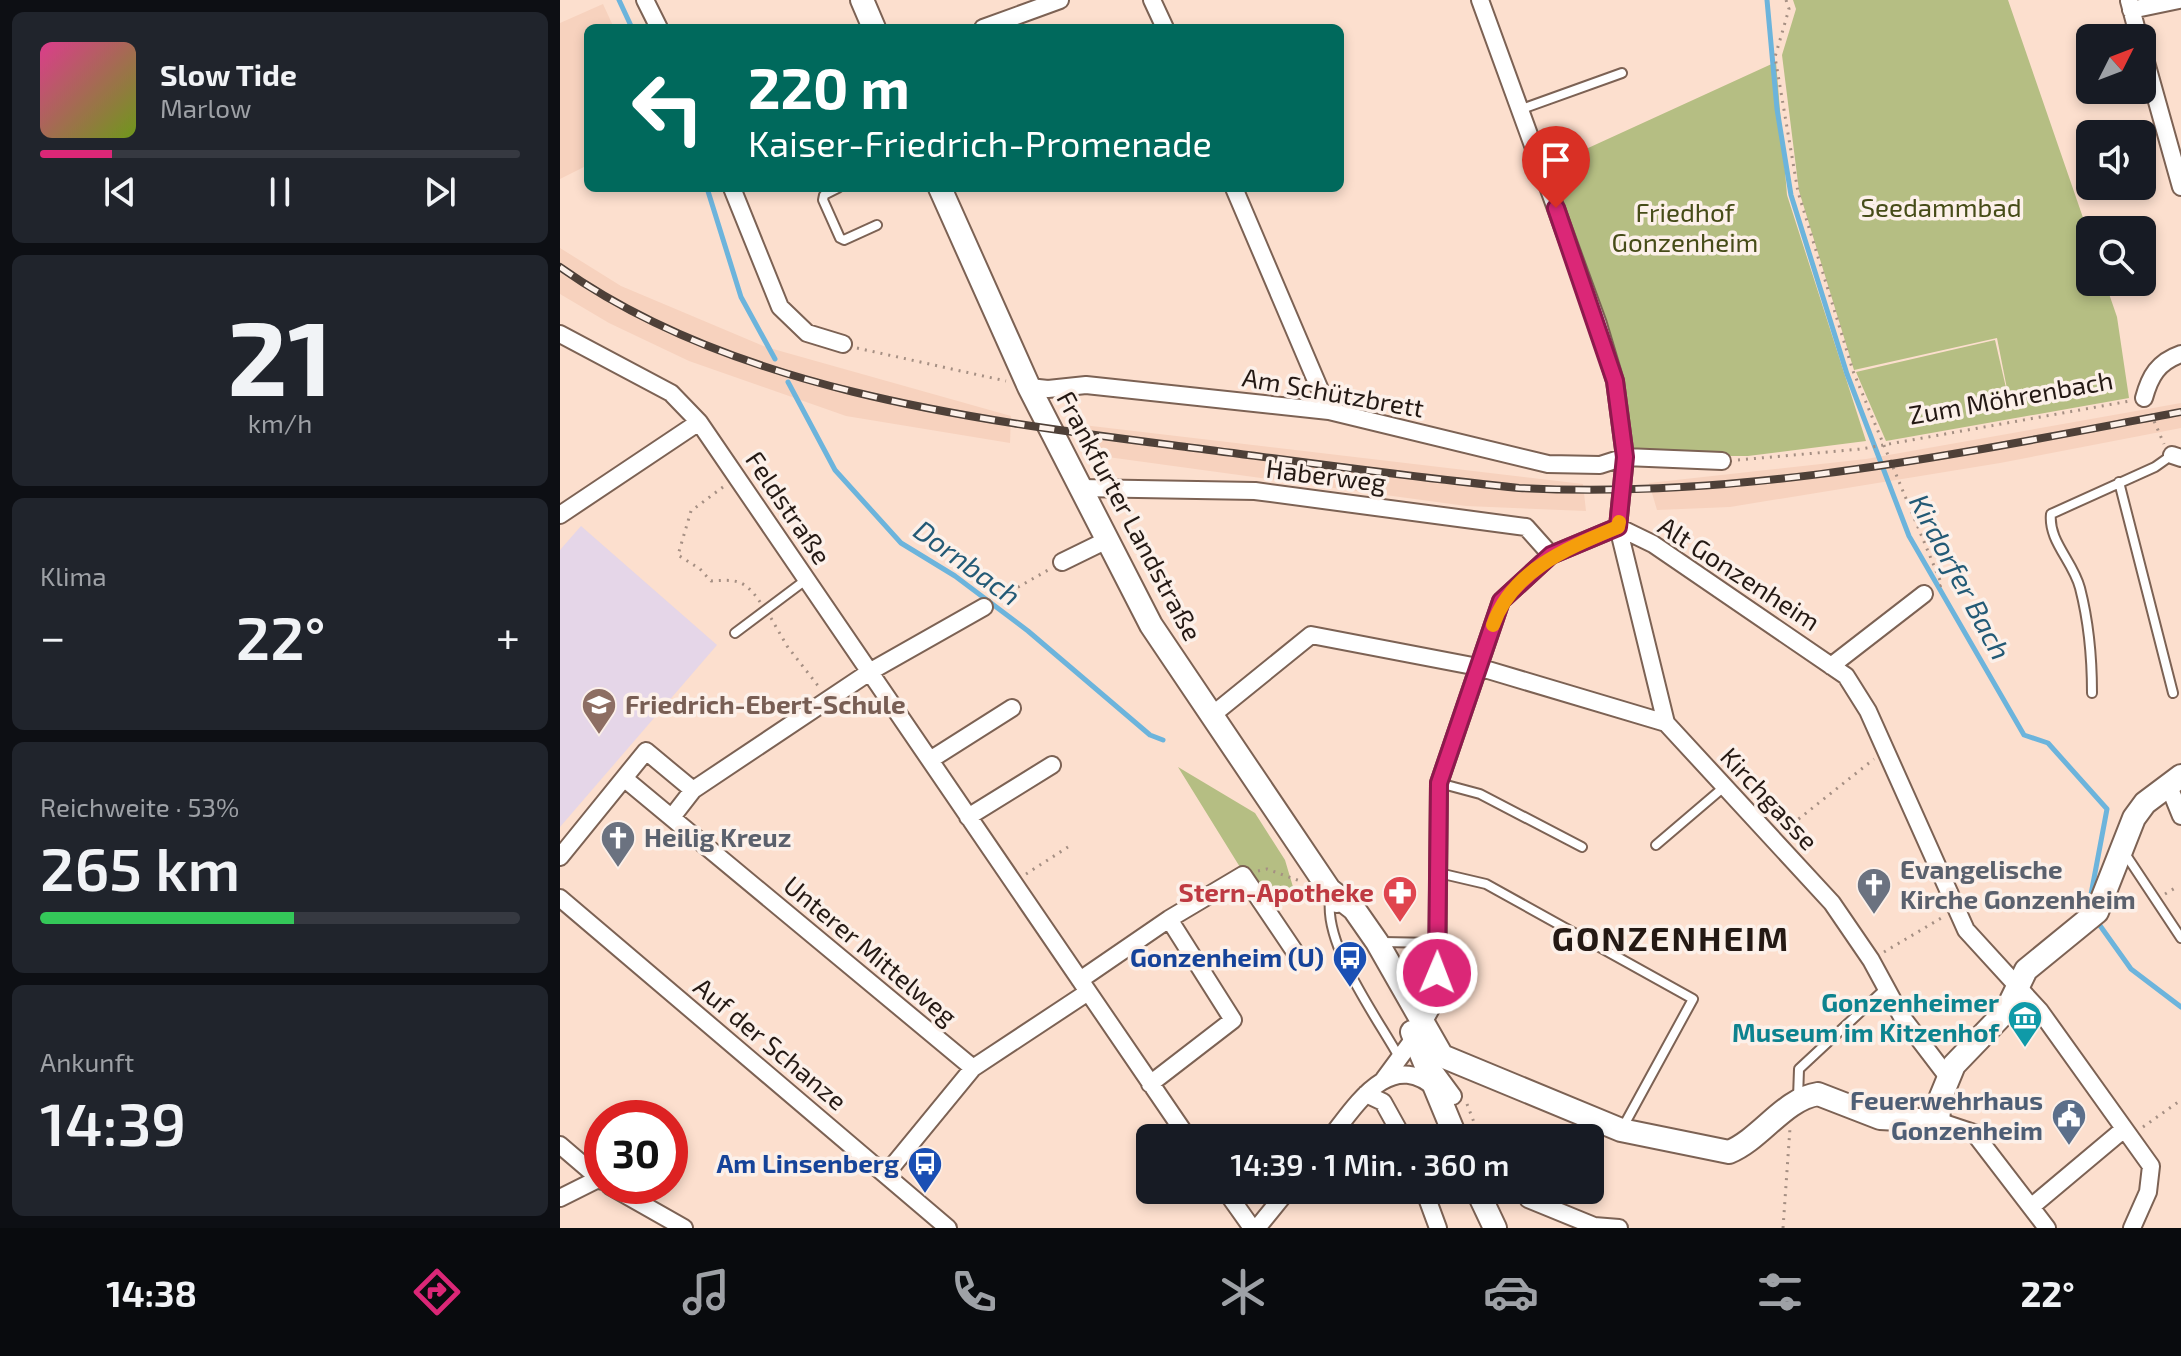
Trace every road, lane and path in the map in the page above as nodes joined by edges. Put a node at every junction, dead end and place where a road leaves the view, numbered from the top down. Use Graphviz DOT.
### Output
graph roads {
  1 [pos="645,0"];
  2 [pos="862,0"];
  3 [pos="1060,0"];
  4 [pos="1152,0"];
  5 [pos="1480,0"];
  6 [pos="1786,0"];
  7 [pos="2179,0"];
  8 [pos="2130,5"];
  9 [pos="657,24"];
  10 [pos="872,24"];
  11 [pos="994,24"];
  12 [pos="1163,24"];
  13 [pos="1622,73"];
  14 [pos="2156,98"];
  15 [pos="1519,110"];
  16 [pos="2181,187"];
  17 [pos="734,192"];
  18 [pos="830,192"];
  19 [pos="942,192"];
  20 [pos="1236,192"];
  21 [pos="877,225"];
  22 [pos="560,334"];
  23 [pos="843,344"];
  24 [pos="2181,354"];
  25 [pos="1029,387"];
  26 [pos="2144,398"];
  27 [pos="1329,411"];
  28 [pos="699,422"];
  29 [pos="1884,445"];
  30 [pos="1625,457"];
  31 [pos="2176,457"];
  32 [pos="1722,461"];
  33 [pos="737,477"];
  34 [pos="2119,482"];
  35 [pos="1080,488"];
  36 [pos="560,515"];
  37 [pos="1618,527"];
  38 [pos="1107,540"];
  39 [pos="1551,555"];
  40 [pos="1062,562"];
  41 [pos="808,579"];
  42 [pos="1942,585"];
  43 [pos="1005,594"];
  44 [pos="1924,594"];
  45 [pos="984,607"];
  46 [pos="766,610"];
  47 [pos="735,633"];
  48 [pos="1831,666"];
  49 [pos="1478,667"];
  50 [pos="871,671"];
  51 [pos="2092,693"];
  52 [pos="2173,693"];
  53 [pos="828,700"];
  54 [pos="1012,708"];
  55 [pos="1211,716"];
  56 [pos="1666,723"];
  57 [pos="1883,752"];
  58 [pos="930,760"];
  59 [pos="1052,765"];
  60 [pos="625,779"];
  61 [pos="2174,780"];
  62 [pos="1439,783"];
  63 [pos="1724,786"];
  64 [pos="693,790"];
  65 [pos="2181,816"];
  66 [pos="672,817"];
  67 [pos="968,817"];
  68 [pos="1774,839"];
  69 [pos="1656,845"];
  70 [pos="1068,847"];
  71 [pos="1582,847"];
  72 [pos="2121,849"];
  73 [pos="560,857"];
  74 [pos="1439,873"];
  75 [pos="1243,875"];
  76 [pos="1012,882"];
  77 [pos="2175,888"];
  78 [pos="1331,891"];
  79 [pos="2166,893"];
  80 [pos="560,898"];
  81 [pos="1956,910"];
  82 [pos="1169,919"];
  83 [pos="2181,938"];
  84 [pos="1377,942"];
  85 [pos="1437,943"];
  86 [pos="1297,955"];
  87 [pos="1871,960"];
  88 [pos="1084,986"];
  89 [pos="2017,986"];
  90 [pos="1885,989"];
  91 [pos="1420,1030"];
  92 [pos="1431,1055"];
  93 [pos="1400,1057"];
  94 [pos="973,1068"];
  95 [pos="1488,1073"];
  96 [pos="1947,1076"];
  97 [pos="1384,1079"];
  98 [pos="1150,1084"];
  99 [pos="1450,1091"];
  100 [pos="1366,1094"];
  101 [pos="2181,1100"];
  102 [pos="1793,1106"];
  103 [pos="1938,1121"];
  104 [pos="1178,1124"];
  105 [pos="1341,1124"];
  106 [pos="1395,1124"];
  107 [pos="1454,1124"];
  108 [pos="1462,1124"];
  109 [pos="1471,1124"];
  110 [pos="1621,1130"];
  111 [pos="2127,1132"];
  112 [pos="560,1145"];
  113 [pos="584,1166"];
  114 [pos="886,1174"];
  115 [pos="584,1189"];
  116 [pos="560,1198"];
  117 [pos="642,1204"];
  118 [pos="1236,1204"];
  119 [pos="1275,1204"];
  120 [pos="1429,1204"];
  121 [pos="1484,1204"];
  122 [pos="1489,1204"];
  123 [pos="1540,1204"];
  124 [pos="2031,1207"];
  125 [pos="684,1228"];
  126 [pos="948,1228"];
  127 [pos="1254,1228"];
  128 [pos="1438,1228"];
  129 [pos="1496,1228"];
  130 [pos="1619,1228"];
  131 [pos="1783,1228"];
  132 [pos="2047,1228"];
  133 [pos="2132,1228"];
  1 -- 9 [label="street"];
  2 -- 10 [label="street"];
  3 -- 11 [label="street"];
  4 -- 12 [label="street"];
  5 -- 15 [label="street, Kirchgasse"];
  6 -- 29 [label="path"];
  7 -- 8 [label="street"];
  13 -- 15 [label="lane"];
  14 -- 16 [label="street"];
  15 -- 30 [label="street, Kirchgasse"];
  17 -- 23 [label="street"];
  18 -- 21 [label="lane"];
  19 -- 25 [label="street, Frankfurter Landstraße"];
  20 -- 27 [label="street"];
  22 -- 28 [label="street, Feldstraße"];
  23 -- 25 [label="path"];
  24 -- 26 [label="street"];
  25 -- 27 [label="street, Am Schützbrett"];
  25 -- 35 [label="street, Frankfurter Landstraße"];
  26 -- 29 [label="path, Zum Möhrenbach"];
  26 -- 31 [label="path"];
  27 -- 30 [label="street, Am Schützbrett"];
  28 -- 33 [label="street, Feldstraße"];
  28 -- 36 [label="street"];
  29 -- 32 [label="path, Zum Möhrenbach"];
  29 -- 42 [label="path"];
  30 -- 32 [label="street"];
  30 -- 37 [label="street, Kirchgasse"];
  31 -- 34 [label="lane"];
  33 -- 41 [label="street, Feldstraße"];
  33 -- 46 [label="path"];
  34 -- 51 [label="lane"];
  34 -- 52 [label="lane"];
  35 -- 38 [label="street, Frankfurter Landstraße"];
  35 -- 39 [label="street, Haberweg"];
  37 -- 39 [label="street"];
  37 -- 48 [label="street, Alt Gonzenheim"];
  37 -- 56 [label="street, Kirchgasse"];
  38 -- 40 [label="street"];
  38 -- 55 [label="street, Frankfurter Landstraße"];
  39 -- 49 [label="street"];
  40 -- 43 [label="path"];
  41 -- 46 [label="lane"];
  41 -- 50 [label="street, Feldstraße"];
  44 -- 48 [label="street, Alt Gonzenheim"];
  45 -- 50 [label="street"];
  46 -- 47 [label="lane"];
  46 -- 53 [label="path"];
  48 -- 57 [label="street, Alt Gonzenheim"];
  49 -- 55 [label="street"];
  49 -- 56 [label="street"];
  49 -- 62 [label="street"];
  50 -- 53 [label="street"];
  50 -- 58 [label="street, Feldstraße"];
  53 -- 64 [label="street"];
  54 -- 58 [label="street"];
  55 -- 78 [label="street, Frankfurter Landstraße"];
  56 -- 63 [label="street, Kirchgasse"];
  57 -- 68 [label="path"];
  57 -- 81 [label="street, Alt Gonzenheim"];
  58 -- 67 [label="street, Feldstraße"];
  59 -- 67 [label="street"];
  60 -- 64 [label="street"];
  60 -- 66 [label="street, Unterer Mittelweg"];
  60 -- 73 [label="street"];
  61 -- 65 [label="street"];
  61 -- 72 [label="street"];
  62 -- 71 [label="lane"];
  62 -- 74 [label="street"];
  63 -- 68 [label="street, Kirchgasse"];
  63 -- 69 [label="lane"];
  64 -- 66 [label="street"];
  66 -- 94 [label="street, Unterer Mittelweg"];
  67 -- 76 [label="street, Feldstraße"];
  68 -- 87 [label="street, Kirchgasse"];
  70 -- 76 [label="path"];
  72 -- 83 [label="lane"];
  72 -- 89 [label="street"];
  74 -- 85 [label="street"];
  74 -- 110 [label="lane"];
  75 -- 78 [label="path"];
  75 -- 82 [label="street"];
  75 -- 86 [label="street"];
  76 -- 88 [label="street, Feldstraße"];
  77 -- 79 [label="path"];
  78 -- 84 [label="street, Frankfurter Landstraße"];
  78 -- 91 [label="street, Frankfurter Landstraße"];
  78 -- 93 [label="lane"];
  80 -- 114 [label="street, Auf der Schanze"];
  81 -- 87 [label="path"];
  81 -- 89 [label="street, Alt Gonzenheim"];
  82 -- 88 [label="street"];
  82 -- 98 [label="street"];
  84 -- 85 [label="lane"];
  84 -- 91 [label="street, Frankfurter Landstraße"];
  85 -- 91 [label="street"];
  87 -- 90 [label="street, Kirchgasse"];
  88 -- 94 [label="street"];
  88 -- 98 [label="street, Feldstraße"];
  89 -- 96 [label="street"];
  89 -- 111 [label="street, Alt Gonzenheim"];
  90 -- 96 [label="street, Kirchgasse"];
  90 -- 102 [label="lane"];
  91 -- 92 [label="street, Frankfurter Landstraße"];
  91 -- 93 [label="street"];
  92 -- 93 [label="street"];
  92 -- 95 [label="street"];
  92 -- 99 [label="street, Frankfurter Landstraße"];
  93 -- 97 [label="street"];
  94 -- 114 [label="street"];
  95 -- 99 [label="street"];
  95 -- 110 [label="street"];
  96 -- 103 [label="street"];
  97 -- 99 [label="street"];
  97 -- 100 [label="street"];
  98 -- 104 [label="street, Feldstraße"];
  99 -- 107 [label="street"];
  99 -- 108 [label="street"];
  99 -- 109 [label="path"];
  100 -- 105 [label="street"];
  100 -- 106 [label="street"];
  101 -- 111 [label="path"];
  102 -- 103 [label="street"];
  102 -- 110 [label="street"];
  102 -- 131 [label="path"];
  103 -- 124 [label="street"];
  111 -- 124 [label="street"];
  111 -- 133 [label="street, Alt Gonzenheim"];
  112 -- 113 [label="street"];
  114 -- 126 [label="street, Auf der Schanze"];
  115 -- 116 [label="street"];
  117 -- 125 [label="street"];
  118 -- 127 [label="street"];
  119 -- 127 [label="street"];
  120 -- 128 [label="street"];
  121 -- 129 [label="street"];
  122 -- 129 [label="street"];
  123 -- 130 [label="street"];
  124 -- 132 [label="street"];
}
